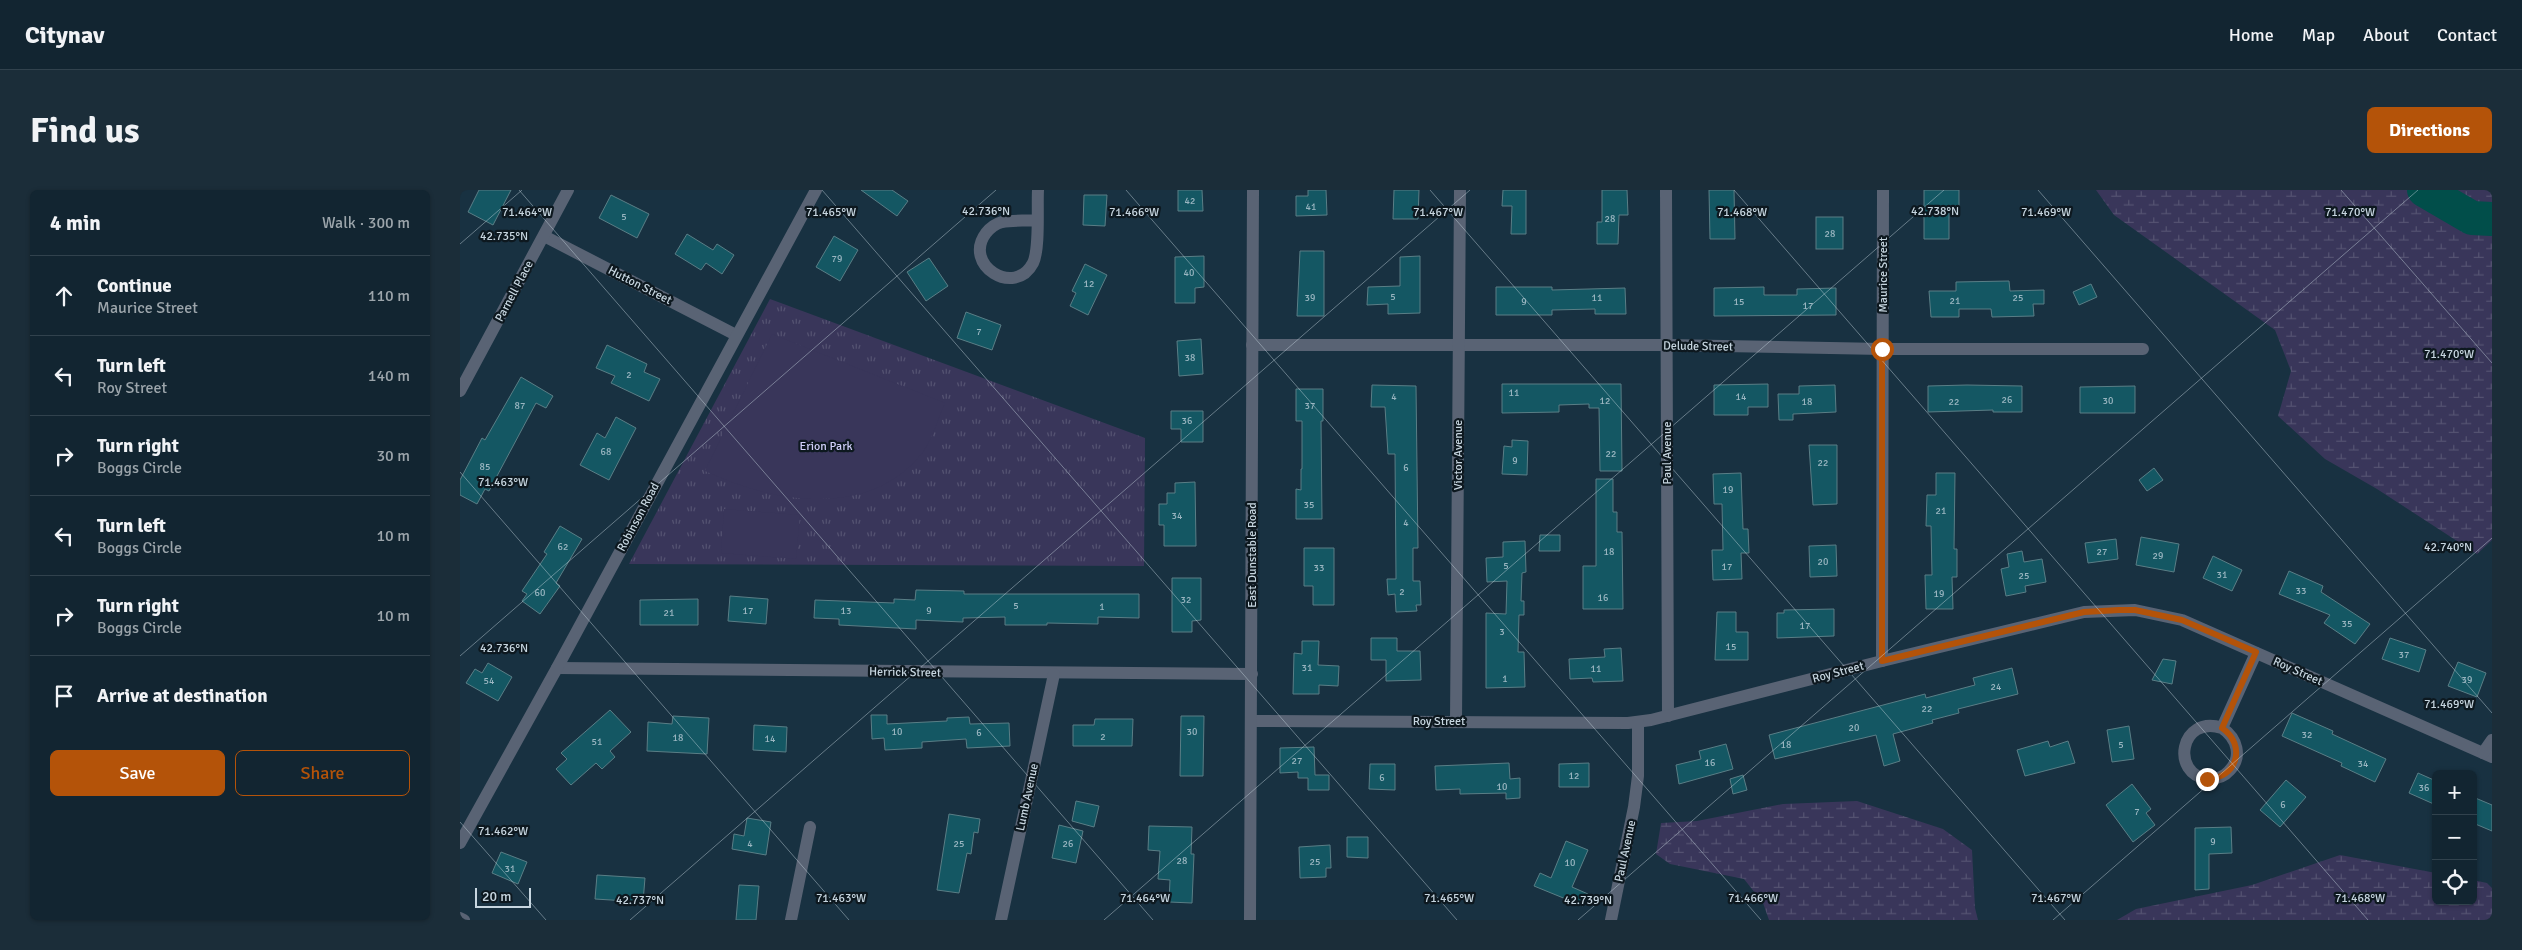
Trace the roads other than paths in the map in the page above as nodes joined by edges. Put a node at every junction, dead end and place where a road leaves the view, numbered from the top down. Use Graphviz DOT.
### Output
graph roads {
  1 [pos="568,190"];
  2 [pos="816,190"];
  3 [pos="1038,190"];
  4 [pos="1253,190"];
  5 [pos="1460,190"];
  6 [pos="1666,190"];
  7 [pos="1883,190"];
  8 [pos="1036,220"];
  9 [pos="544,236"];
  10 [pos="736,335"];
  11 [pos="1459,344"];
  12 [pos="1252,345"];
  13 [pos="1666,345"];
  14 [pos="1882,349"];
  15 [pos="2143,349"];
  16 [pos="460,392"];
  17 [pos="2256,652"];
  18 [pos="1882,661"];
  19 [pos="558,668"];
  20 [pos="1054,674"];
  21 [pos="1252,674"];
  22 [pos="1668,716"];
  23 [pos="1252,721"];
  24 [pos="1456,721"];
  25 [pos="1638,722"];
  26 [pos="2222,728"];
  27 [pos="2492,740"];
  28 [pos="2487,755"];
  29 [pos="810,827"];
  30 [pos="460,843"];
  31 [pos="460,918"];
  32 [pos="464,920"];
  33 [pos="790,920"];
  34 [pos="1000,920"];
  35 [pos="1250,920"];
  36 [pos="1611,920"];
  1 -- 9 [label="street, Parnell Place"];
  2 -- 10 [label="street, Robinson Road"];
  3 -- 8 [label="street"];
  4 -- 12 [label="street, East Dunstable Road"];
  5 -- 11 [label="street, Victor Avenue"];
  6 -- 13 [label="street, Paul Avenue"];
  7 -- 14 [label="street, Maurice Street"];
  8 -- 8 [label="street"];
  9 -- 10 [label="street, Hutton Street"];
  9 -- 16 [label="street, Parnell Place"];
  10 -- 19 [label="street, Robinson Road"];
  11 -- 12 [label="street, Delude Street"];
  11 -- 13 [label="street, Delude Street"];
  11 -- 24 [label="street, Victor Avenue"];
  12 -- 21 [label="street, East Dunstable Road"];
  13 -- 14 [label="street, Delude Street"];
  13 -- 22 [label="street, Paul Avenue"];
  14 -- 15 [label="street, Delude Street"];
  14 -- 18 [label="street, Maurice Street"];
  17 -- 18 [label="street, Roy Street"];
  17 -- 26 [label="street"];
  17 -- 28 [label="street, Roy Street"];
  18 -- 22 [label="street, Roy Street"];
  19 -- 20 [label="street, Herrick Street"];
  19 -- 30 [label="street, Robinson Road"];
  20 -- 21 [label="street, Herrick Street"];
  20 -- 34 [label="street, Lumb Avenue"];
  21 -- 23 [label="street, East Dunstable Road"];
  22 -- 25 [label="street, Roy Street"];
  23 -- 24 [label="street, Roy Street"];
  23 -- 35 [label="street, East Dunstable Road"];
  24 -- 25 [label="street, Roy Street"];
  25 -- 36 [label="street, Paul Avenue"];
  26 -- 26 [label="street"];
  27 -- 28 [label="street, Roy Street"];
  29 -- 33 [label="street"];
  31 -- 32 [label="street"];
}
